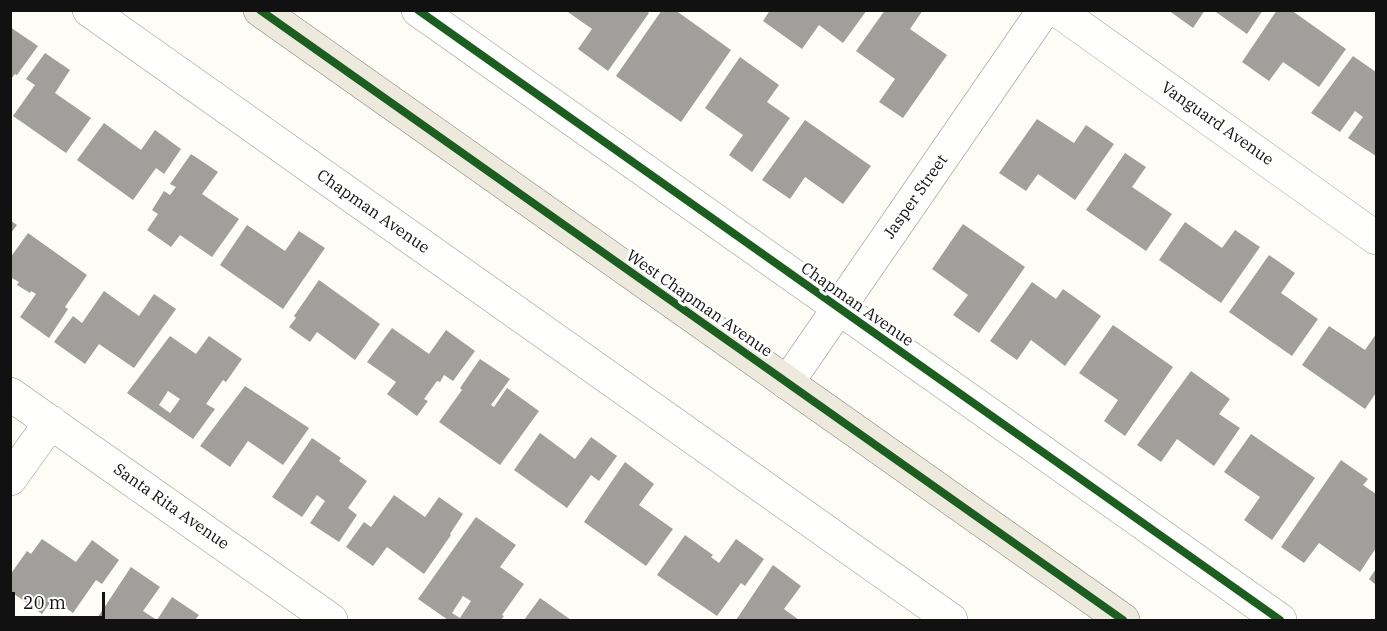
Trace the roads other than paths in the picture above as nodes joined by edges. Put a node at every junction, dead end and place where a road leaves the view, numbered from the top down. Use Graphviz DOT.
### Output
graph roads {
  1 [pos="89,10"];
  2 [pos="260,10"];
  3 [pos="418,10"];
  4 [pos="1044,10"];
  5 [pos="1057,10"];
  6 [pos="1377,238"];
  7 [pos="838,308"];
  8 [pos="787,383"];
  9 [pos="10,394"];
  10 [pos="51,422"];
  11 [pos="10,480"];
  12 [pos="331,621"];
  13 [pos="951,621"];
  14 [pos="1122,621"];
  15 [pos="1280,621"];
  1 -- 13 [label="street, Chapman Avenue"];
  2 -- 8 [label="main road, West Chapman Avenue"];
  3 -- 7 [label="street, Chapman Avenue"];
  4 -- 7 [label="street, Jasper Street"];
  5 -- 6 [label="street, Vanguard Avenue"];
  7 -- 8 [label="street, Jasper Street"];
  7 -- 15 [label="street, Chapman Avenue"];
  8 -- 14 [label="main road, West Chapman Avenue"];
  9 -- 10 [label="street, Santa Rita Avenue"];
  10 -- 11 [label="street"];
  10 -- 12 [label="street, Santa Rita Avenue"];
}
